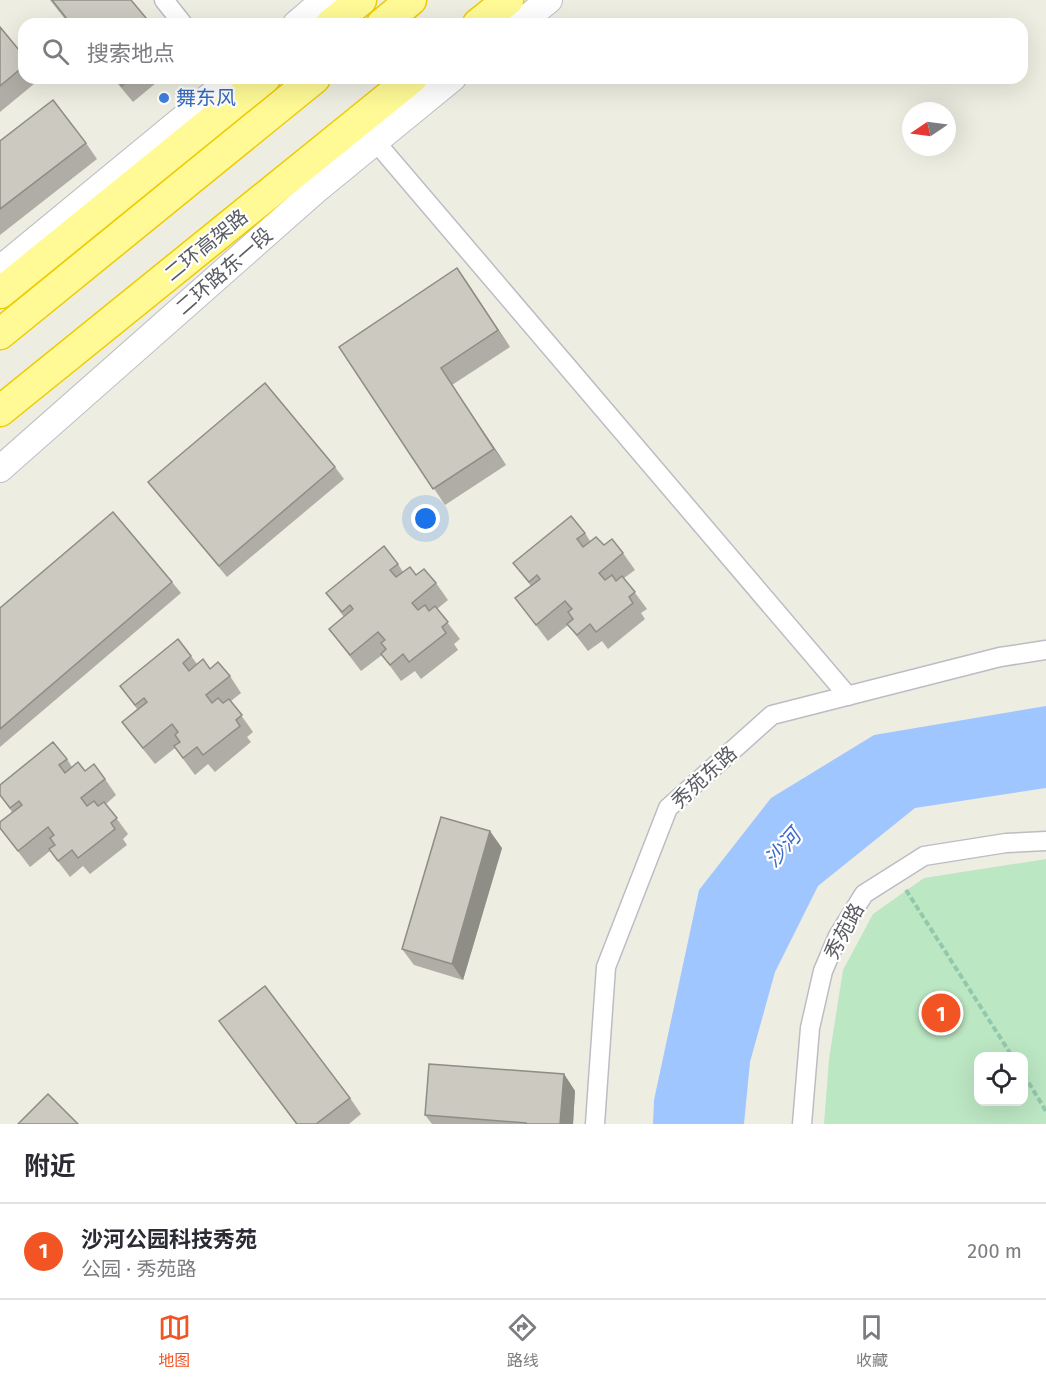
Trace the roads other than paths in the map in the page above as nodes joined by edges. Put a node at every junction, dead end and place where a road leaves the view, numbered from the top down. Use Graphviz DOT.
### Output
graph roads {
  1 [pos="164,0"];
  2 [pos="324,0"];
  3 [pos="361,0"];
  4 [pos="411,0"];
  5 [pos="508,0"];
  6 [pos="549,0"];
  7 [pos="178,18"];
  8 [pos="303,18"];
  9 [pos="338,18"];
  10 [pos="389,18"];
  11 [pos="486,18"];
  12 [pos="526,18"];
  13 [pos="222,84"];
  14 [pos="258,84"];
  15 [pos="308,84"];
  16 [pos="405,84"];
  17 [pos="446,84"];
  18 [pos="375,141"];
  19 [pos="0,269"];
  20 [pos="0,293"];
  21 [pos="0,334"];
  22 [pos="0,411"];
  23 [pos="0,469"];
  24 [pos="1046,650"];
  25 [pos="848,696"];
  26 [pos="1046,841"];
  27 [pos="595,1124"];
  28 [pos="802,1124"];
  1 -- 7 [label="street"];
  2 -- 8 [label="main road"];
  3 -- 9 [label="highway"];
  4 -- 10 [label="highway"];
  5 -- 11 [label="highway"];
  6 -- 12 [label="main road"];
  13 -- 19 [label="main road"];
  14 -- 20 [label="highway"];
  15 -- 21 [label="highway"];
  16 -- 22 [label="highway, 二环高架路"];
  17 -- 18 [label="main road, 二环路东一段"];
  18 -- 23 [label="main road, 二环路东一段"];
  18 -- 25 [label="street"];
  24 -- 25 [label="street, 秀苑东路"];
  25 -- 27 [label="street, 秀苑东路"];
  26 -- 28 [label="street, 秀苑路"];
}
